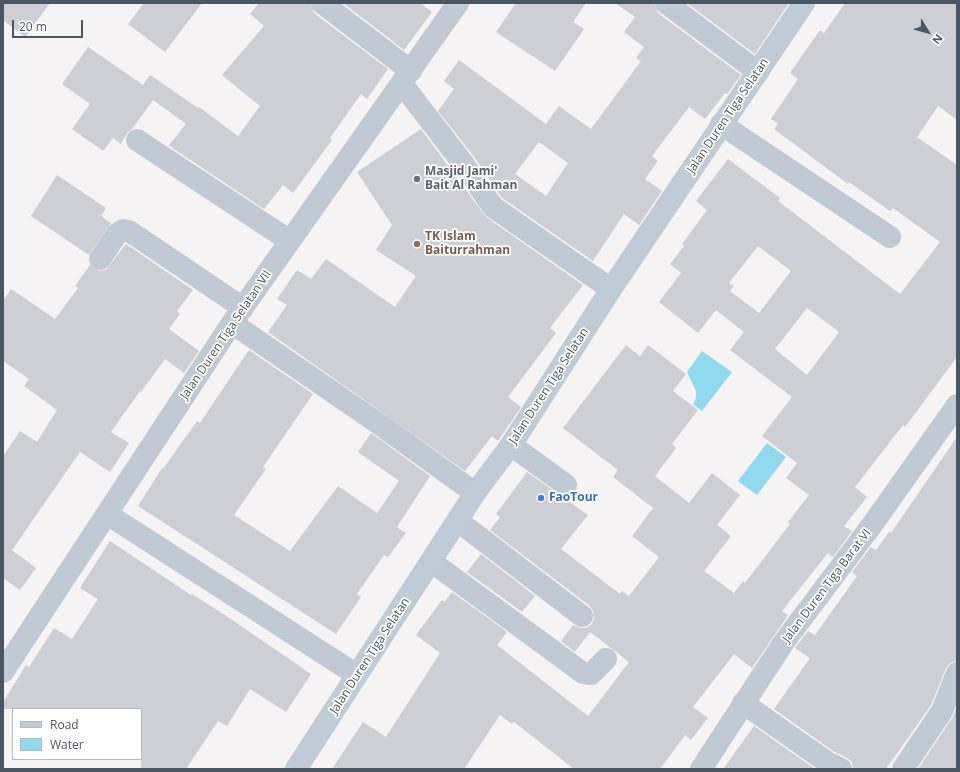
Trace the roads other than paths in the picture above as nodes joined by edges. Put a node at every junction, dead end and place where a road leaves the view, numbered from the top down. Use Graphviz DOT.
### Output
graph roads {
  1 [pos="322,3"];
  2 [pos="458,3"];
  3 [pos="666,3"];
  4 [pos="804,3"];
  5 [pos="758,72"];
  6 [pos="406,78"];
  7 [pos="721,124"];
  8 [pos="137,140"];
  9 [pos="890,237"];
  10 [pos="290,241"];
  11 [pos="100,259"];
  12 [pos="612,289"];
  13 [pos="238,316"];
  14 [pos="954,417"];
  15 [pos="511,445"];
  16 [pos="566,485"];
  17 [pos="475,493"];
  18 [pos="107,514"];
  19 [pos="458,521"];
  20 [pos="432,562"];
  21 [pos="582,616"];
  22 [pos="606,659"];
  23 [pos="3,672"];
  24 [pos="957,673"];
  25 [pos="357,675"];
  26 [pos="743,703"];
  27 [pos="298,768"];
  28 [pos="701,769"];
  29 [pos="841,769"];
  30 [pos="903,769"];
  1 -- 6 [label="street"];
  2 -- 6 [label="street, Jalan Duren Tiga Selatan VII"];
  3 -- 5 [label="street"];
  4 -- 5 [label="street, Jalan Duren Tiga Selatan"];
  5 -- 7 [label="street, Jalan Duren Tiga Selatan"];
  6 -- 10 [label="street, Jalan Duren Tiga Selatan VII"];
  6 -- 12 [label="street"];
  7 -- 9 [label="street"];
  7 -- 12 [label="street, Jalan Duren Tiga Selatan"];
  8 -- 10 [label="street"];
  10 -- 13 [label="street, Jalan Duren Tiga Selatan VII"];
  11 -- 13 [label="street"];
  12 -- 15 [label="street, Jalan Duren Tiga Selatan"];
  13 -- 17 [label="street"];
  13 -- 18 [label="street, Jalan Duren Tiga Selatan VII"];
  14 -- 26 [label="street, Jalan Duren Tiga Barat VI"];
  15 -- 16 [label="street"];
  15 -- 17 [label="street, Jalan Duren Tiga Selatan"];
  17 -- 19 [label="street, Jalan Duren Tiga Selatan"];
  18 -- 23 [label="street, Jalan Duren Tiga Selatan VII"];
  18 -- 25 [label="street"];
  19 -- 20 [label="street, Jalan Duren Tiga Selatan"];
  19 -- 21 [label="street"];
  20 -- 22 [label="street"];
  20 -- 25 [label="street, Jalan Duren Tiga Selatan"];
  24 -- 30 [label="street"];
  25 -- 27 [label="street, Jalan Duren Tiga Selatan"];
  26 -- 28 [label="street, Jalan Duren Tiga Barat VI"];
  26 -- 29 [label="street"];
}
